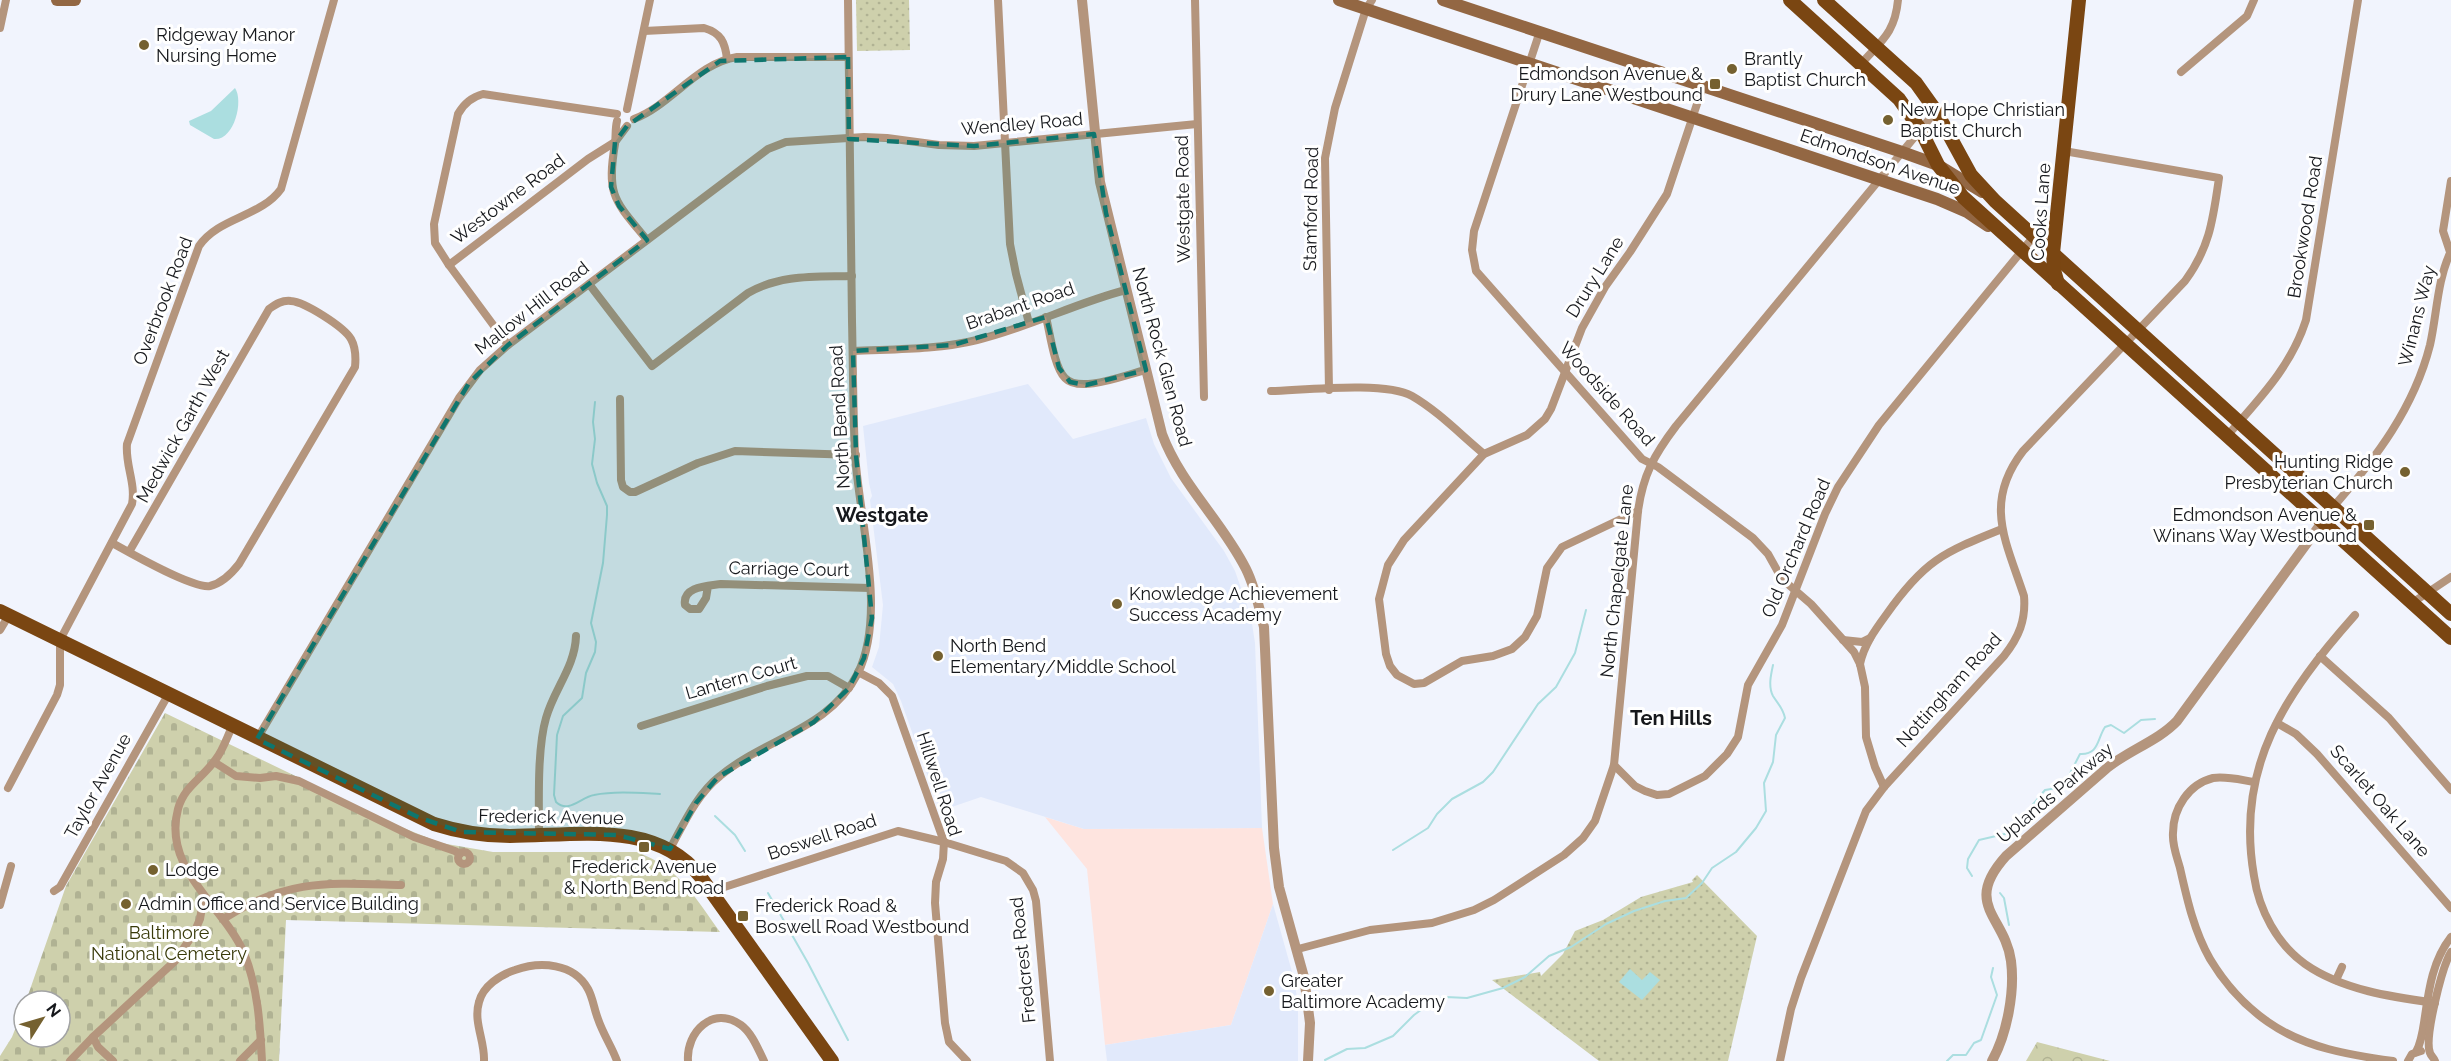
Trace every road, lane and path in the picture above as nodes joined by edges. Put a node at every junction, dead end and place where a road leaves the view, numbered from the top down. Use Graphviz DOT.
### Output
graph roads {
  1 [pos="6,0"];
  2 [pos="57,0"];
  3 [pos="75,0"];
  4 [pos="334,0"];
  5 [pos="650,0"];
  6 [pos="848,0"];
  7 [pos="998,0"];
  8 [pos="1082,0"];
  9 [pos="1195,0"];
  10 [pos="1339,0"];
  11 [pos="1443,0"];
  12 [pos="1790,0"];
  13 [pos="1824,0"];
  14 [pos="1898,0"];
  15 [pos="2079,0"];
  16 [pos="2254,0"];
  17 [pos="2358,0"];
  18 [pos="1369,4"];
  19 [pos="0,28"];
  20 [pos="644,31"];
  21 [pos="1540,31"];
  22 [pos="1876,47"];
  23 [pos="848,57"];
  24 [pos="727,59"];
  25 [pos="1530,63"];
  26 [pos="1861,64"];
  27 [pos="2181,72"];
  28 [pos="1703,86"];
  29 [pos="627,109"];
  30 [pos="1936,111"];
  31 [pos="1693,117"];
  32 [pos="617,118"];
  33 [pos="631,122"];
  34 [pos="1197,124"];
  35 [pos="1920,129"];
  36 [pos="1095,134"];
  37 [pos="849,139"];
  38 [pos="615,141"];
  39 [pos="1005,144"];
  40 [pos="2064,151"];
  41 [pos="1902,152"];
  42 [pos="588,159"];
  43 [pos="611,162"];
  44 [pos="1938,165"];
  45 [pos="1879,179"];
  46 [pos="2451,181"];
  47 [pos="1995,201"];
  48 [pos="2034,236"];
  49 [pos="647,240"];
  50 [pos="2009,240"];
  51 [pos="2022,251"];
  52 [pos="2451,252"];
  53 [pos="2053,253"];
  54 [pos="449,266"];
  55 [pos="852,276"];
  56 [pos="589,284"];
  57 [pos="2058,284"];
  58 [pos="1126,290"];
  59 [pos="1046,317"];
  60 [pos="1029,323"];
  61 [pos="2139,330"];
  62 [pos="2125,344"];
  63 [pos="508,345"];
  64 [pos="853,351"];
  65 [pos="1146,369"];
  66 [pos="1565,374"];
  67 [pos="1329,390"];
  68 [pos="1271,391"];
  69 [pos="1204,397"];
  70 [pos="620,399"];
  71 [pos="2239,422"];
  72 [pos="2227,436"];
  73 [pos="1484,454"];
  74 [pos="855,455"];
  75 [pos="1650,463"];
  76 [pos="2334,506"];
  77 [pos="1638,511"];
  78 [pos="2322,521"];
  79 [pos="2002,529"];
  80 [pos="112,543"];
  81 [pos="129,552"];
  82 [pos="2451,577"];
  83 [pos="708,586"];
  84 [pos="870,588"];
  85 [pos="1796,591"];
  86 [pos="2427,592"];
  87 [pos="2412,603"];
  88 [pos="4,613"];
  89 [pos="2451,614"];
  90 [pos="2355,615"];
  91 [pos="0,630"];
  92 [pos="576,636"];
  93 [pos="1869,638"];
  94 [pos="2451,638"];
  95 [pos="60,640"];
  96 [pos="1843,640"];
  97 [pos="2320,656"];
  98 [pos="1860,663"];
  99 [pos="858,672"];
  100 [pos="849,687"];
  101 [pos="168,695"];
  102 [pos="2277,723"];
  103 [pos="641,726"];
  104 [pos="232,727"];
  105 [pos="257,739"];
  106 [pos="214,762"];
  107 [pos="1614,765"];
  108 [pos="2254,782"];
  109 [pos="1884,787"];
  110 [pos="8,788"];
  111 [pos="2451,790"];
  112 [pos="539,835"];
  113 [pos="944,842"];
  114 [pos="669,849"];
  115 [pos="460,854"];
  116 [pos="11,866"];
  117 [pos="401,885"];
  118 [pos="54,891"];
  119 [pos="712,891"];
  120 [pos="204,896"];
  121 [pos="0,905"];
  122 [pos="2451,908"];
  123 [pos="223,919"];
  124 [pos="2451,937"];
  125 [pos="1298,949"];
  126 [pos="2451,952"];
  127 [pos="2342,967"];
  128 [pos="2336,980"];
  129 [pos="2431,1003"];
  130 [pos="93,1037"];
  131 [pos="261,1040"];
  132 [pos="2411,1057"];
  133 [pos="2433,1058"];
  134 [pos="70,1061"];
  135 [pos="113,1061"];
  136 [pos="240,1061"];
  137 [pos="262,1061"];
  138 [pos="484,1061"];
  139 [pos="617,1061"];
  140 [pos="688,1061"];
  141 [pos="764,1061"];
  142 [pos="831,1061"];
  143 [pos="967,1061"];
  144 [pos="1050,1061"];
  145 [pos="1308,1061"];
  146 [pos="1780,1061"];
  147 [pos="1992,1061"];
  148 [pos="2394,1061"];
  1 -- 19 [label="street"];
  2 -- 3 [label="main road"];
  4 -- 80 [label="street, Overbrook Road"];
  5 -- 20 [label="street"];
  6 -- 23 [label="street, North Bend Road"];
  7 -- 39 [label="street"];
  8 -- 36 [label="street, North Rock Glen Road"];
  9 -- 34 [label="street, Westgate Road"];
  10 -- 18 [label="main road, Edmondson Avenue"];
  11 -- 21 [label="main road, Edmondson Avenue"];
  12 -- 26 [label="main road"];
  13 -- 22 [label="main road"];
  14 -- 22 [label="street"];
  15 -- 40 [label="main road, Cooks Lane"];
  16 -- 27 [label="street"];
  17 -- 71 [label="street, Brookwood Road"];
  18 -- 25 [label="main road, Edmondson Avenue"];
  18 -- 67 [label="street, Stamford Road"];
  20 -- 24 [label="street"];
  20 -- 29 [label="street"];
  21 -- 25 [label="street, Woodside Road"];
  21 -- 28 [label="main road, Edmondson Avenue"];
  22 -- 26 [label="street"];
  22 -- 30 [label="main road"];
  23 -- 24 [label="street"];
  23 -- 37 [label="street, North Bend Road"];
  24 -- 33 [label="street"];
  25 -- 31 [label="main road, Edmondson Avenue"];
  25 -- 66 [label="street, Woodside Road"];
  26 -- 35 [label="main road"];
  28 -- 31 [label="street, Drury Lane"];
  28 -- 41 [label="main road, Edmondson Avenue"];
  29 -- 32 [label="street"];
  29 -- 33 [label="street"];
  30 -- 35 [label="street, North Chapelgate Lane"];
  30 -- 47 [label="main road"];
  31 -- 45 [label="main road, Edmondson Avenue"];
  31 -- 66 [label="street, Drury Lane"];
  32 -- 33 [label="street"];
  32 -- 38 [label="street"];
  32 -- 54 [label="street"];
  33 -- 38 [label="street"];
  34 -- 36 [label="street, Wendley Road"];
  34 -- 69 [label="street, Westgate Road"];
  35 -- 41 [label="street, North Chapelgate Lane"];
  35 -- 44 [label="main road"];
  36 -- 39 [label="street, Wendley Road"];
  36 -- 58 [label="street, North Rock Glen Road"];
  37 -- 39 [label="street, Wendley Road"];
  37 -- 49 [label="street, Mallow Hill Road"];
  37 -- 55 [label="street, North Bend Road"];
  38 -- 42 [label="street, Westowne Road"];
  38 -- 43 [label="street"];
  39 -- 60 [label="street"];
  40 -- 53 [label="main road, Cooks Lane"];
  40 -- 61 [label="street, Nottingham Road"];
  41 -- 44 [label="main road, Edmondson Avenue"];
  41 -- 45 [label="street, North Chapelgate Lane"];
  42 -- 43 [label="street, Westowne Road"];
  42 -- 54 [label="street, Westowne Road"];
  43 -- 49 [label="street"];
  44 -- 47 [label="main road, Edmondson Avenue"];
  44 -- 50 [label="main road"];
  45 -- 50 [label="main road, Edmondson Avenue"];
  45 -- 75 [label="street, North Chapelgate Lane"];
  46 -- 52 [label="street"];
  47 -- 48 [label="main road, Edmondson Avenue"];
  48 -- 51 [label="street, Old Orchard Road"];
  48 -- 53 [label="main road, Edmondson Avenue"];
  49 -- 56 [label="street, Mallow Hill Road"];
  50 -- 51 [label="main road, Edmondson Avenue"];
  51 -- 57 [label="main road, Edmondson Avenue"];
  51 -- 85 [label="street, Old Orchard Road"];
  52 -- 76 [label="street, Winans Way"];
  53 -- 57 [label="main road, Cooks Lane"];
  53 -- 61 [label="main road, Edmondson Avenue"];
  54 -- 63 [label="street"];
  55 -- 56 [label="street"];
  55 -- 64 [label="street, North Bend Road"];
  56 -- 63 [label="street, Mallow Hill Road"];
  57 -- 62 [label="main road, Edmondson Avenue"];
  58 -- 59 [label="street, Brabant Road"];
  58 -- 65 [label="street, North Rock Glen Road"];
  59 -- 60 [label="street, Brabant Road"];
  59 -- 65 [label="street"];
  60 -- 64 [label="street, Brabant Road"];
  61 -- 62 [label="street, Nottingham Road"];
  61 -- 71 [label="main road, Edmondson Avenue"];
  62 -- 72 [label="main road, Edmondson Avenue"];
  62 -- 79 [label="street, Nottingham Road"];
  63 -- 105 [label="street, Mallow Hill Road"];
  64 -- 74 [label="street, North Bend Road"];
  65 -- 125 [label="street, North Rock Glen Road"];
  66 -- 73 [label="street, Drury Lane"];
  66 -- 75 [label="street, Woodside Road"];
  67 -- 68 [label="street"];
  67 -- 73 [label="street"];
  70 -- 74 [label="street"];
  71 -- 72 [label="street, Brookwood Road"];
  71 -- 76 [label="main road, Edmondson Avenue"];
  72 -- 78 [label="main road, Edmondson Avenue"];
  73 -- 77 [label="street, Drury Lane"];
  74 -- 84 [label="street, North Bend Road"];
  75 -- 77 [label="street, North Chapelgate Lane"];
  75 -- 85 [label="street, Woodside Road"];
  76 -- 78 [label="street, Uplands Parkway"];
  76 -- 86 [label="main road, Edmondson Avenue"];
  77 -- 107 [label="street, North Chapelgate Lane"];
  78 -- 87 [label="main road, Edmondson Avenue"];
  78 -- 147 [label="street, Uplands Parkway"];
  79 -- 93 [label="street"];
  79 -- 109 [label="street, Nottingham Road"];
  80 -- 81 [label="street"];
  80 -- 95 [label="street, Overbrook Road"];
  81 -- 81 [label="street, Medwick Garth West"];
  82 -- 86 [label="street"];
  83 -- 84 [label="street, Carriage Court"];
  84 -- 99 [label="street, North Bend Road"];
  85 -- 96 [label="street, Woodside Road"];
  85 -- 107 [label="street, Old Orchard Road"];
  86 -- 87 [label="street"];
  86 -- 89 [label="main road, Edmondson Avenue"];
  87 -- 94 [label="main road, Edmondson Avenue"];
  88 -- 91 [label="street"];
  88 -- 95 [label="main road, Frederick Avenue"];
  90 -- 97 [label="street"];
  92 -- 112 [label="street"];
  93 -- 96 [label="street"];
  93 -- 98 [label="street"];
  95 -- 101 [label="main road, Frederick Avenue"];
  95 -- 110 [label="street"];
  96 -- 98 [label="street, Woodside Road"];
  97 -- 102 [label="street"];
  97 -- 111 [label="street"];
  98 -- 109 [label="street, Woodside Road"];
  99 -- 100 [label="street, North Bend Road"];
  99 -- 113 [label="street, Hillwell Road"];
  100 -- 103 [label="street, Lantern Court"];
  100 -- 114 [label="street, North Bend Road"];
  101 -- 104 [label="main road, Frederick Avenue"];
  101 -- 118 [label="street, Taylor Avenue"];
  102 -- 108 [label="street"];
  102 -- 122 [label="street, Scarlet Oak Lane"];
  104 -- 105 [label="main road, Frederick Avenue"];
  104 -- 106 [label="street"];
  105 -- 112 [label="main road, Frederick Avenue"];
  106 -- 115 [label="street"];
  106 -- 120 [label="street"];
  107 -- 125 [label="street, North Chapelgate Lane"];
  108 -- 128 [label="street"];
  108 -- 148 [label="street"];
  109 -- 146 [label="street, Nottingham Road"];
  112 -- 114 [label="main road, Frederick Avenue"];
  113 -- 119 [label="street, Boswell Road"];
  113 -- 143 [label="street, Hillwell Road"];
  113 -- 144 [label="street, Fredcrest Road"];
  114 -- 119 [label="main road, Frederick Avenue"];
  116 -- 121 [label="street"];
  117 -- 123 [label="street"];
  119 -- 142 [label="main road, Frederick Avenue"];
  120 -- 123 [label="street"];
  120 -- 130 [label="street"];
  123 -- 131 [label="street"];
  124 -- 129 [label="street"];
  125 -- 145 [label="street, North Rock Glen Road"];
  126 -- 129 [label="street"];
  127 -- 128 [label="street"];
  128 -- 129 [label="street"];
  129 -- 132 [label="street"];
  129 -- 133 [label="street"];
  130 -- 134 [label="street"];
  130 -- 135 [label="street"];
  131 -- 136 [label="street"];
  131 -- 137 [label="street"];
  132 -- 133 [label="street"];
  132 -- 148 [label="street"];
  138 -- 139 [label="street"];
  140 -- 141 [label="street"];
}
